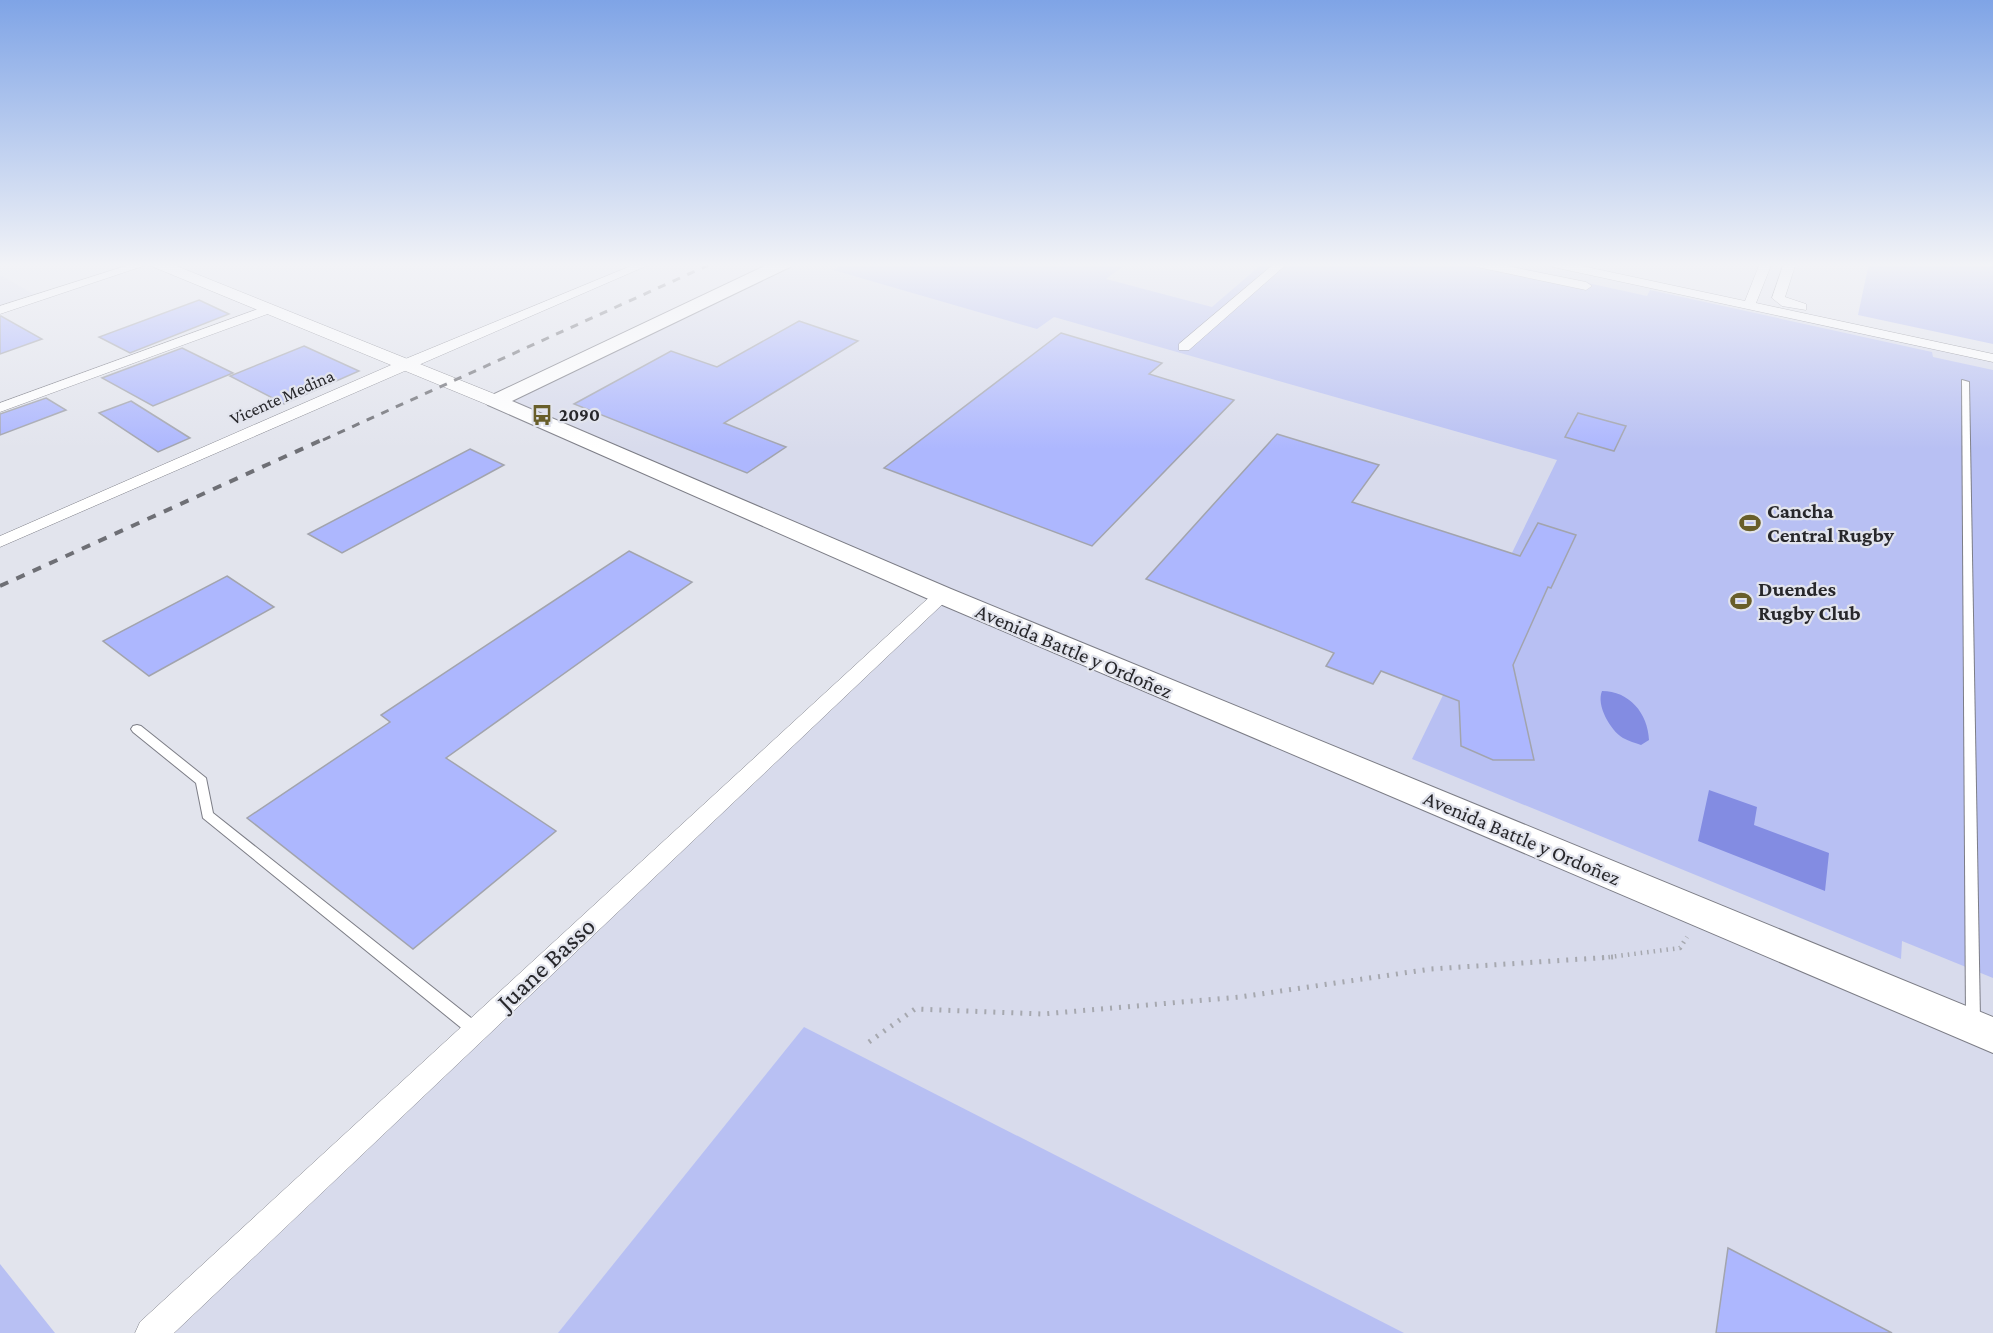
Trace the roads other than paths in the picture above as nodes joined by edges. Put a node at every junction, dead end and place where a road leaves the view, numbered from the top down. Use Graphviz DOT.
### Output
graph roads {
  1 [pos="225,325"];
  2 [pos="308,325"];
  3 [pos="498,325"];
  4 [pos="653,325"];
  5 [pos="1209,325"];
  6 [pos="1842,325"];
  7 [pos="1888,325"];
  8 [pos="1184,347"];
  9 [pos="1993,348"];
  10 [pos="1993,358"];
  11 [pos="403,365"];
  12 [pos="1965,382"];
  13 [pos="495,401"];
  14 [pos="0,408"];
  15 [pos="0,542"];
  16 [pos="942,595"];
  17 [pos="137,729"];
  18 [pos="475,1030"];
  19 [pos="1983,1031"];
  20 [pos="151,1333"];
  1 -- 14 [label="street"];
  2 -- 11 [label="street, Avenida Battle y Ordoñez"];
  3 -- 11 [label="street, Vicente Medina"];
  4 -- 13 [label="main road"];
  5 -- 8 [label="street"];
  6 -- 10 [label="street"];
  7 -- 9 [label="street"];
  11 -- 13 [label="street, Avenida Battle y Ordoñez"];
  11 -- 15 [label="street, Vicente Medina"];
  12 -- 19 [label="lane"];
  13 -- 16 [label="main road, Avenida Battle y Ordoñez"];
  16 -- 18 [label="street, Juane Basso"];
  16 -- 19 [label="main road, Avenida Battle y Ordoñez"];
  17 -- 18 [label="lane"];
  18 -- 20 [label="street, Juane Basso"];
}
